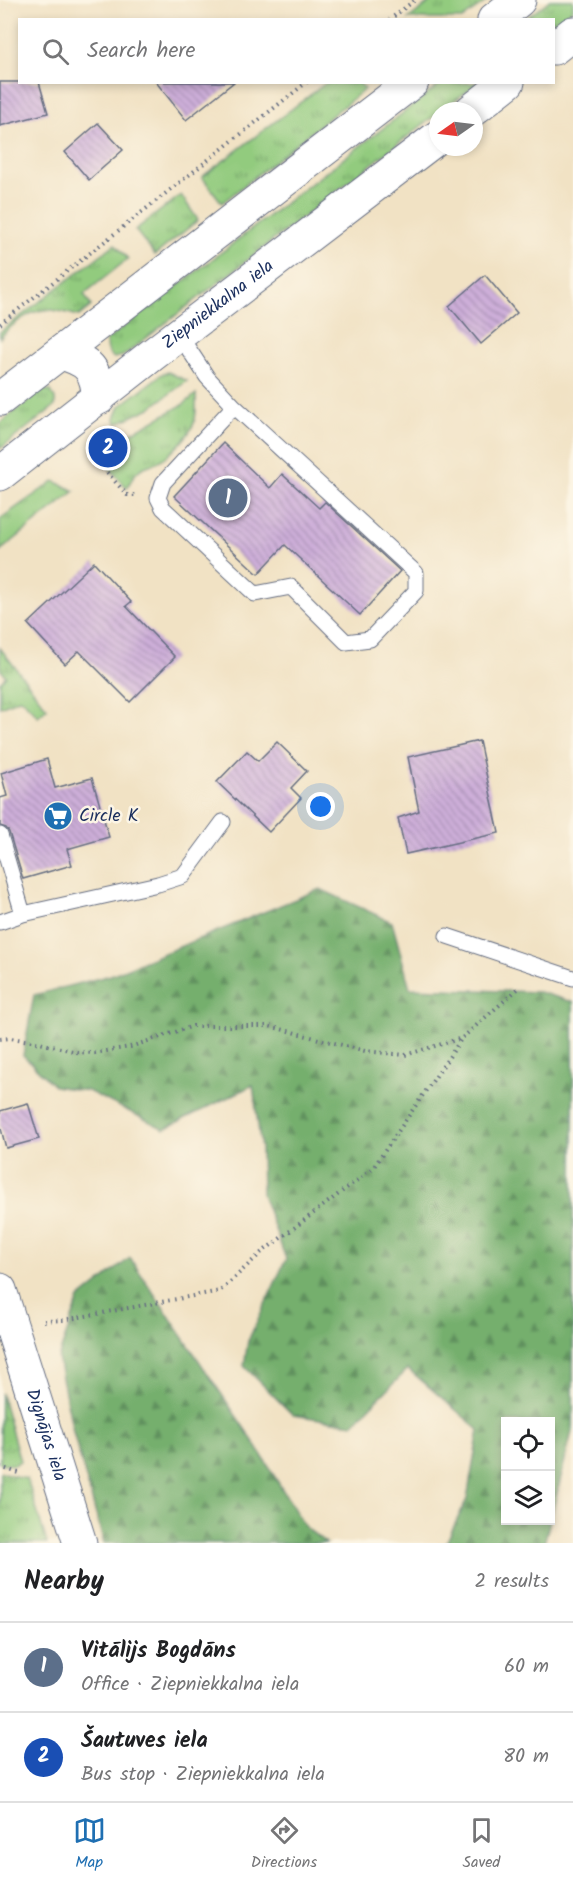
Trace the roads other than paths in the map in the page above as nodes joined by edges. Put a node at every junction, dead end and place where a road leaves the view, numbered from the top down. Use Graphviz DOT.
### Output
graph roads {
  1 [pos="519,0"];
  2 [pos="496,18"];
  3 [pos="573,33"];
  4 [pos="555,47"];
  5 [pos="409,84"];
  6 [pos="505,84"];
  7 [pos="482,102"];
  8 [pos="429,144"];
  9 [pos="180,336"];
  10 [pos="61,353"];
  11 [pos="99,398"];
  12 [pos="0,399"];
  13 [pos="234,406"];
  14 [pos="0,474"];
  15 [pos="223,822"];
  16 [pos="0,835"];
  17 [pos="23,914"];
  18 [pos="0,922"];
  19 [pos="447,936"];
  20 [pos="573,978"];
  21 [pos="0,1290"];
  22 [pos="80,1543"];
  1 -- 2 [label="main road"];
  3 -- 4 [label="main road"];
  5 -- 10 [label="main road"];
  6 -- 7 [label="main road"];
  8 -- 9 [label="main road, Ziepniekkalna iela"];
  9 -- 11 [label="main road, Ziepniekkalna iela"];
  9 -- 13 [label="lane"];
  10 -- 11 [label="main road"];
  10 -- 12 [label="main road"];
  11 -- 14 [label="main road, Ziepniekkalna iela"];
  13 -- 13 [label="lane"];
  15 -- 17 [label="lane"];
  16 -- 17 [label="lane"];
  17 -- 18 [label="lane"];
  19 -- 20 [label="lane"];
  21 -- 22 [label="main road, Dignājas iela"];
}
